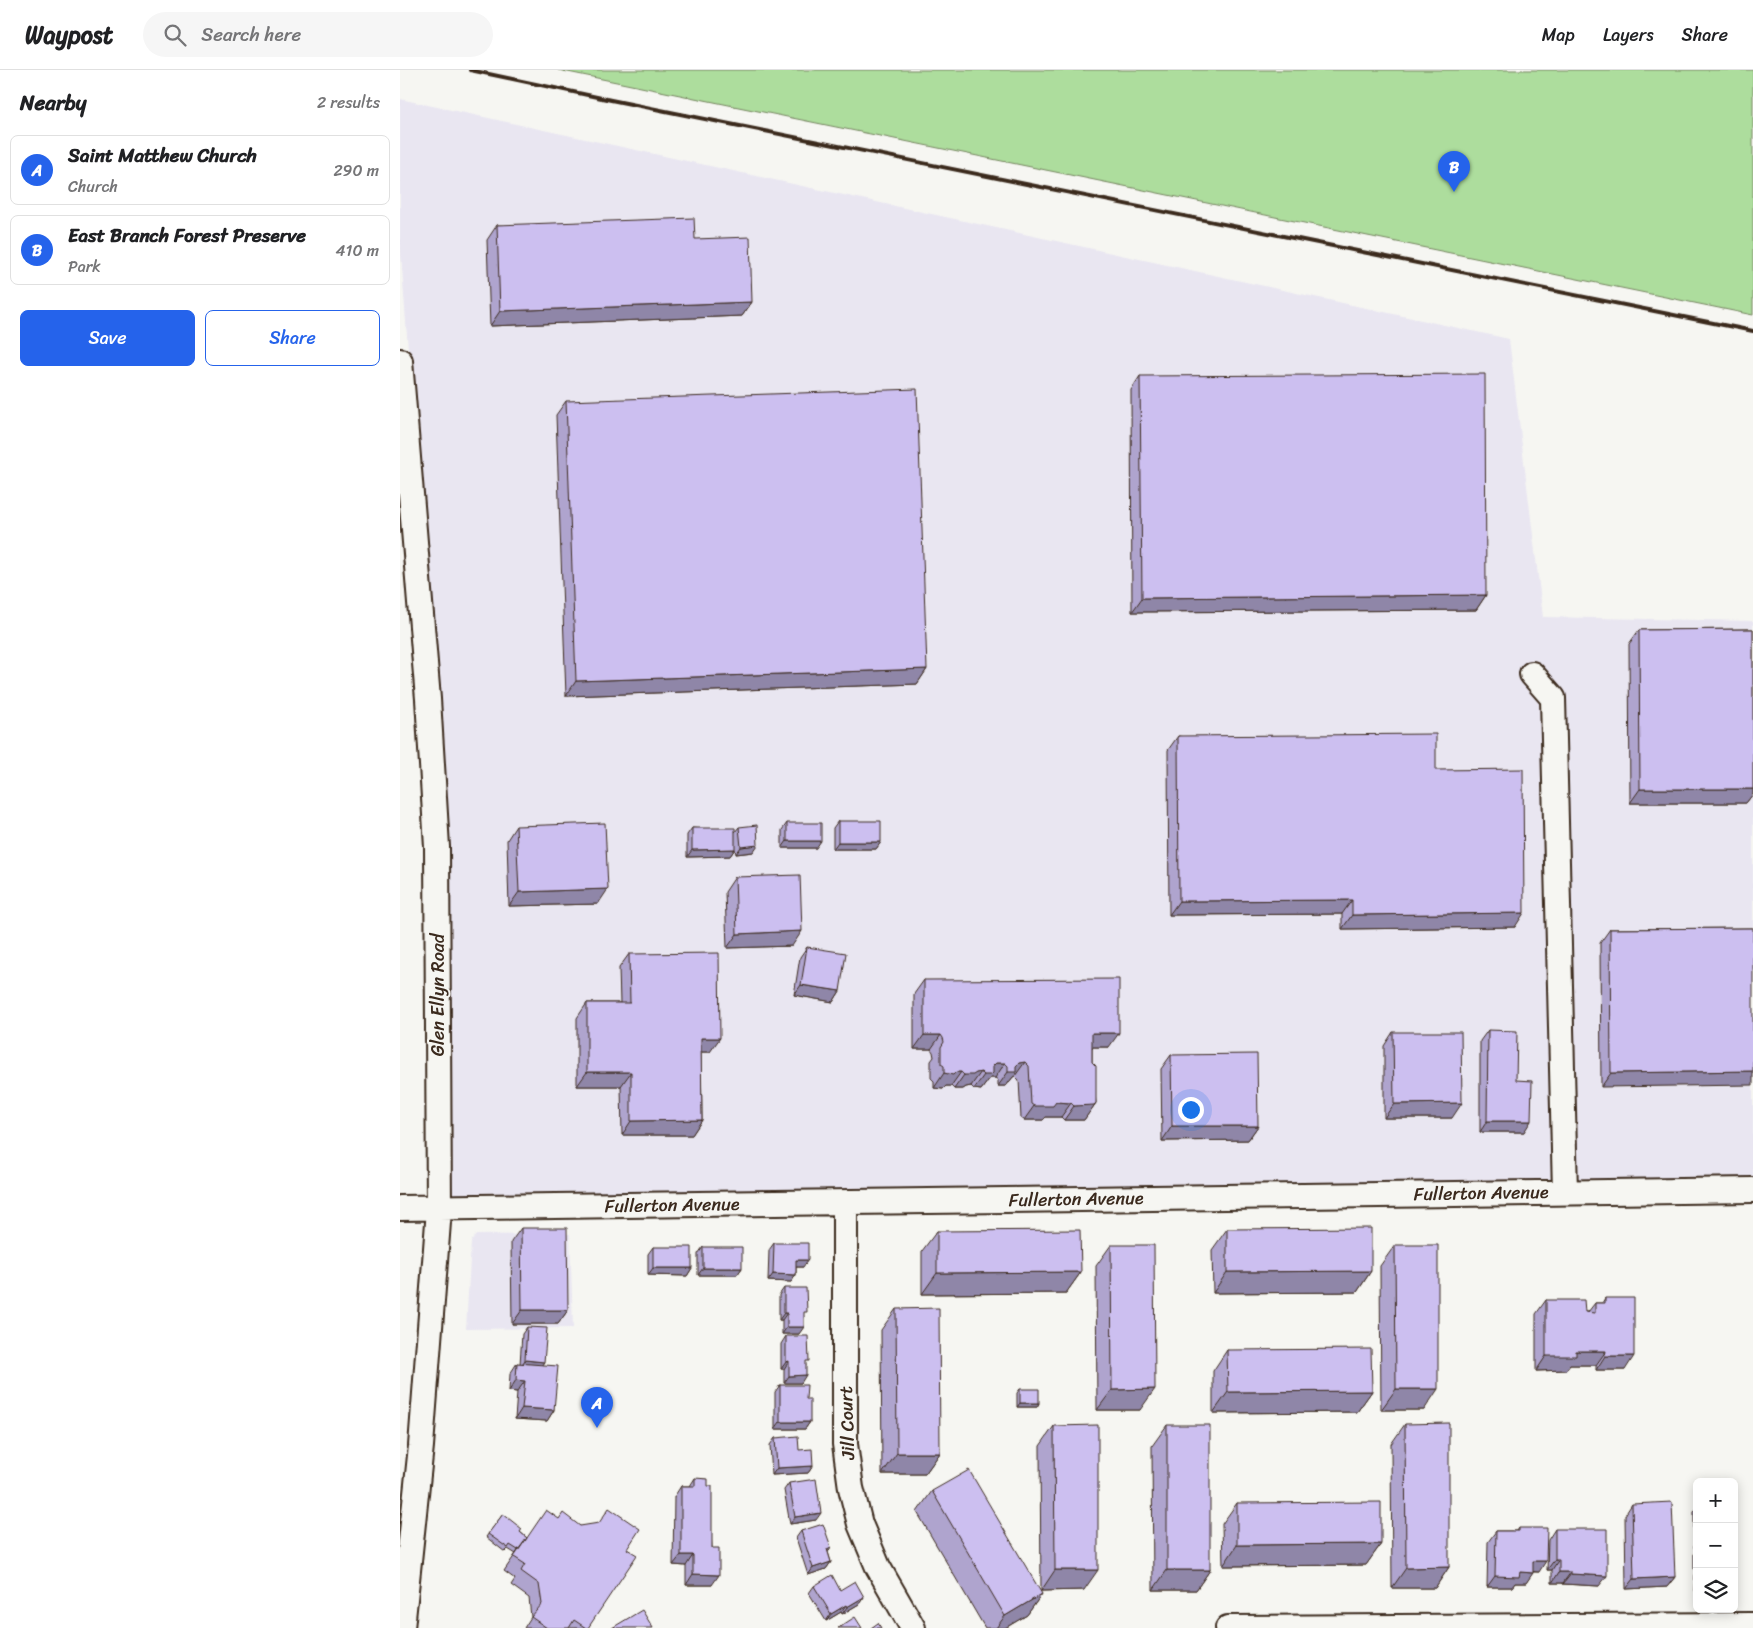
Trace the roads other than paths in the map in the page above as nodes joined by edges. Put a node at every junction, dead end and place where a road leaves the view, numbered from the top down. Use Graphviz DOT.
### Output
graph roads {
  1 [pos="400,362"];
  2 [pos="1532,674"];
  3 [pos="1753,1190"];
  4 [pos="1565,1192"];
  5 [pos="845,1203"];
  6 [pos="400,1208"];
  7 [pos="440,1209"];
  8 [pos="1753,1625"];
  9 [pos="1599,1627"];
  10 [pos="402,1628"];
  11 [pos="913,1628"];
  12 [pos="1228,1628"];
  1 -- 7 [label="street, Glen Ellyn Road"];
  2 -- 4 [label="street"];
  3 -- 4 [label="street, Fullerton Avenue"];
  4 -- 5 [label="street, Fullerton Avenue"];
  5 -- 7 [label="street, Fullerton Avenue"];
  5 -- 11 [label="street, Jill Court"];
  6 -- 7 [label="street, Fullerton Avenue"];
  7 -- 10 [label="street, Glen Ellyn Road"];
  8 -- 9 [label="street"];
  9 -- 12 [label="street"];
}
